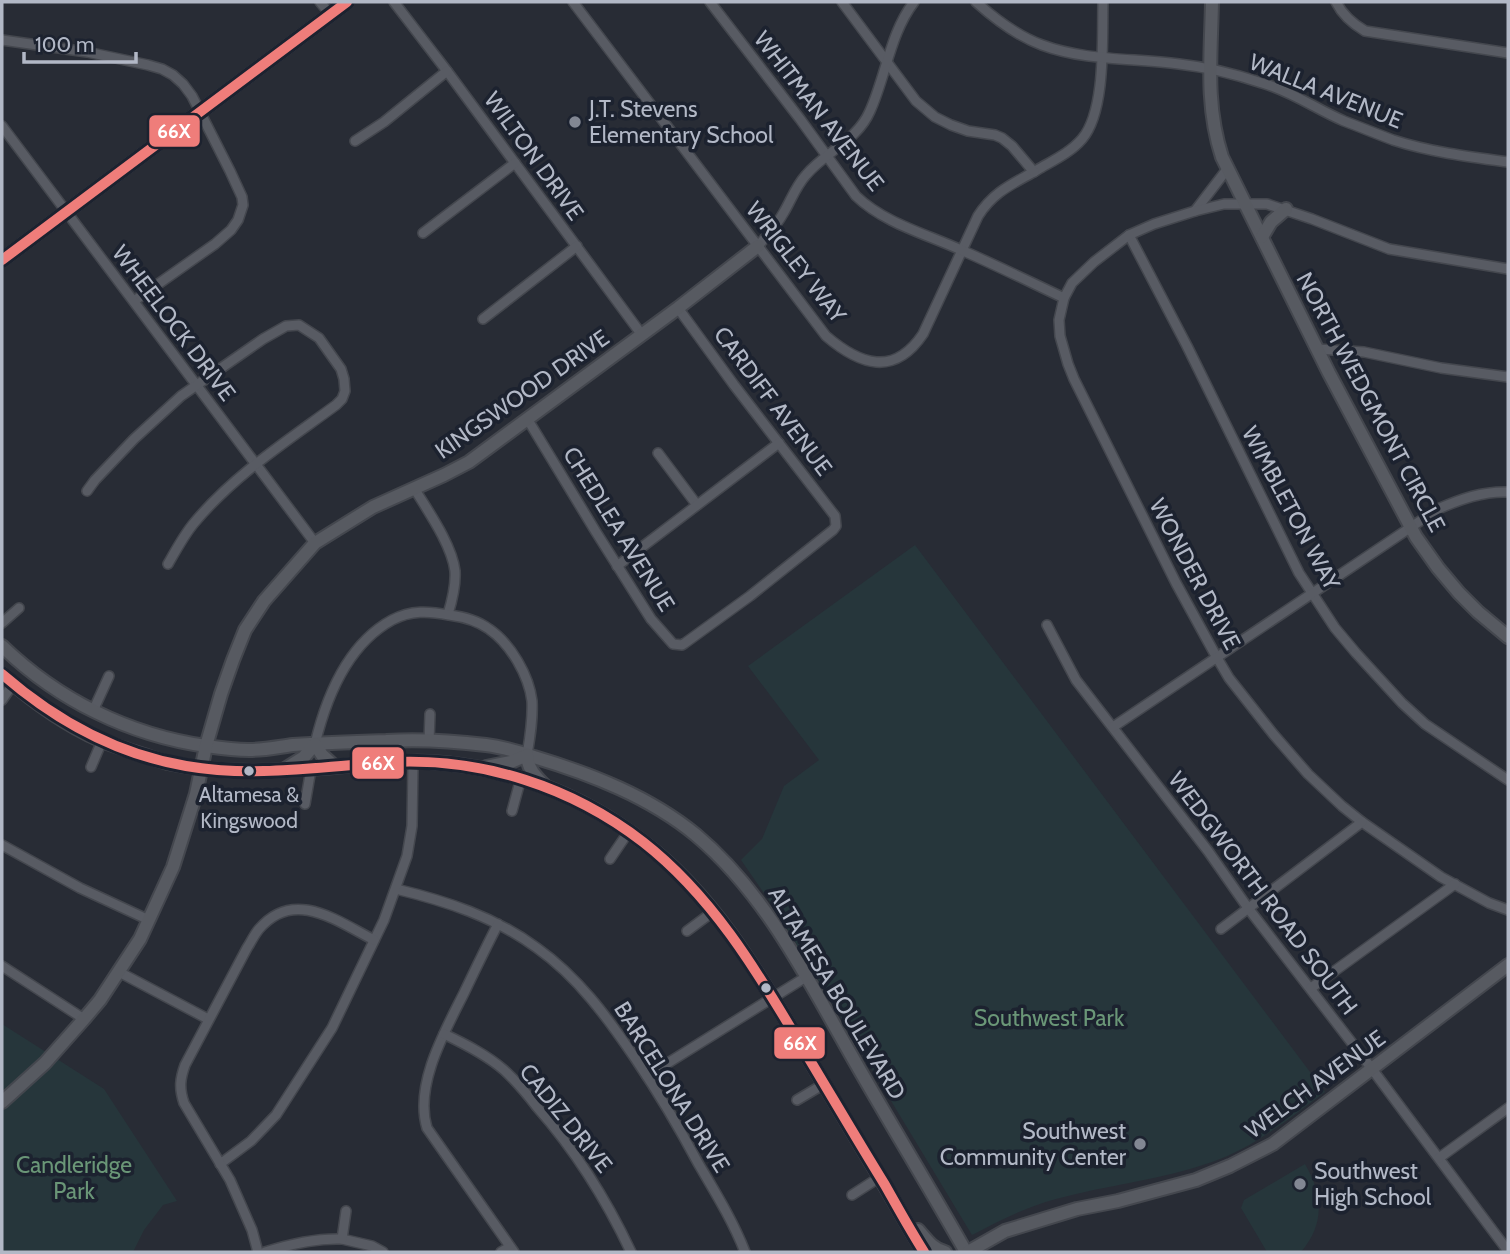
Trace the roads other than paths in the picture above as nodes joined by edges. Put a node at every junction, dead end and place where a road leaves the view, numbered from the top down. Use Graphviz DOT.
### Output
graph roads {
  1 [pos="320,2"];
  2 [pos="346,2"];
  3 [pos="394,2"];
  4 [pos="573,2"];
  5 [pos="710,2"];
  6 [pos="842,2"];
  7 [pos="914,2"];
  8 [pos="975,2"];
  9 [pos="1103,2"];
  10 [pos="1212,2"];
  11 [pos="1336,2"];
  12 [pos="330,14"];
  13 [pos="2,40"];
  14 [pos="1508,53"];
  15 [pos="1101,57"];
  16 [pos="887,62"];
  17 [pos="1210,69"];
  18 [pos="447,71"];
  19 [pos="200,112"];
  20 [pos="2,126"];
  21 [pos="355,141"];
  22 [pos="827,157"];
  23 [pos="1508,162"];
  24 [pos="515,163"];
  25 [pos="1228,168"];
  26 [pos="1034,172"];
  27 [pos="1246,203"];
  28 [pos="1286,209"];
  29 [pos="1195,211"];
  30 [pos="65,212"];
  31 [pos="423,233"];
  32 [pos="1129,235"];
  33 [pos="1262,237"];
  34 [pos="577,246"];
  35 [pos="758,246"];
  36 [pos="962,250"];
  37 [pos="2,260"];
  38 [pos="1508,268"];
  39 [pos="1064,298"];
  40 [pos="134,301"];
  41 [pos="678,308"];
  42 [pos="483,319"];
  43 [pos="642,335"];
  44 [pos="1317,348"];
  45 [pos="1508,377"];
  46 [pos="196,384"];
  47 [pos="528,420"];
  48 [pos="779,443"];
  49 [pos="658,453"];
  50 [pos="256,464"];
  51 [pos="414,488"];
  52 [pos="87,491"];
  53 [pos="1508,492"];
  54 [pos="697,505"];
  55 [pos="1410,527"];
  56 [pos="315,543"];
  57 [pos="168,564"];
  58 [pos="617,566"];
  59 [pos="1312,593"];
  60 [pos="19,608"];
  61 [pos="449,614"];
  62 [pos="2,623"];
  63 [pos="1047,625"];
  64 [pos="1508,637"];
  65 [pos="685,643"];
  66 [pos="2,646"];
  67 [pos="1216,656"];
  68 [pos="2,674"];
  69 [pos="109,676"];
  70 [pos="13,684"];
  71 [pos="53,687"];
  72 [pos="2,700"];
  73 [pos="40,705"];
  74 [pos="93,710"];
  75 [pos="430,714"];
  76 [pos="1114,727"];
  77 [pos="394,740"];
  78 [pos="102,741"];
  79 [pos="429,741"];
  80 [pos="445,742"];
  81 [pos="315,744"];
  82 [pos="206,746"];
  83 [pos="527,755"];
  84 [pos="413,763"];
  85 [pos="91,766"];
  86 [pos="335,766"];
  87 [pos="202,768"];
  88 [pos="482,768"];
  89 [pos="311,769"];
  90 [pos="283,770"];
  91 [pos="521,778"];
  92 [pos="1508,780"];
  93 [pos="546,787"];
  94 [pos="305,804"];
  95 [pos="512,811"];
  96 [pos="1362,822"];
  97 [pos="628,831"];
  98 [pos="2,845"];
  99 [pos="610,859"];
  100 [pos="1455,884"];
  101 [pos="396,890"];
  102 [pos="1248,908"];
  103 [pos="1508,910"];
  104 [pos="714,911"];
  105 [pos="149,920"];
  106 [pos="498,924"];
  107 [pos="1221,929"];
  108 [pos="687,931"];
  109 [pos="374,940"];
  110 [pos="1508,965"];
  111 [pos="2,966"];
  112 [pos="119,972"];
  113 [pos="806,977"];
  114 [pos="1311,988"];
  115 [pos="772,997"];
  116 [pos="84,1019"];
  117 [pos="208,1019"];
  118 [pos="444,1034"];
  119 [pos="1372,1069"];
  120 [pos="647,1076"];
  121 [pos="824,1084"];
  122 [pos="797,1100"];
  123 [pos="2,1102"];
  124 [pos="1508,1108"];
  125 [pos="1439,1158"];
  126 [pos="220,1164"];
  127 [pos="880,1177"];
  128 [pos="852,1195"];
  129 [pos="897,1206"];
  130 [pos="346,1211"];
  131 [pos="342,1239"];
  132 [pos="1506,1245"];
  133 [pos="509,1250"];
  134 [pos="258,1252"];
  135 [pos="265,1252"];
  136 [pos="383,1252"];
  137 [pos="631,1252"];
  138 [pos="745,1252"];
  139 [pos="924,1252"];
  140 [pos="945,1252"];
  141 [pos="967,1252"];
  1 -- 12 [label="street"];
  2 -- 12 [label="main road"];
  3 -- 18 [label="street, WILTON DRIVE"];
  4 -- 35 [label="street, WRIGLEY WAY"];
  5 -- 22 [label="street, WHITMAN AVENUE"];
  6 -- 16 [label="street"];
  7 -- 16 [label="street, KINGSWOOD DRIVE"];
  8 -- 15 [label="street, WALLA AVENUE"];
  9 -- 15 [label="street, WRIGLEY WAY"];
  10 -- 17 [label="main road, NORTH WEDGMONT CIRCLE"];
  11 -- 14 [label="street"];
  12 -- 19 [label="main road"];
  13 -- 19 [label="street"];
  15 -- 17 [label="street, WALLA AVENUE"];
  15 -- 26 [label="street, WRIGLEY WAY"];
  16 -- 22 [label="street, KINGSWOOD DRIVE"];
  16 -- 26 [label="street"];
  17 -- 23 [label="street, WALLA AVENUE"];
  17 -- 25 [label="main road, NORTH WEDGMONT CIRCLE"];
  18 -- 21 [label="street"];
  18 -- 24 [label="street, WILTON DRIVE"];
  19 -- 30 [label="main road"];
  19 -- 40 [label="street"];
  20 -- 30 [label="street, WHEELOCK DRIVE"];
  22 -- 35 [label="street, KINGSWOOD DRIVE"];
  22 -- 36 [label="street, WHITMAN AVENUE"];
  24 -- 31 [label="street"];
  24 -- 34 [label="street, WILTON DRIVE"];
  25 -- 27 [label="main road, NORTH WEDGMONT CIRCLE"];
  25 -- 29 [label="street"];
  26 -- 36 [label="street, WRIGLEY WAY"];
  27 -- 28 [label="street"];
  27 -- 29 [label="street, WONDER DRIVE"];
  27 -- 33 [label="main road, NORTH WEDGMONT CIRCLE"];
  28 -- 33 [label="main road"];
  28 -- 38 [label="street"];
  29 -- 32 [label="street, WONDER DRIVE"];
  30 -- 37 [label="main road"];
  30 -- 40 [label="street, WHEELOCK DRIVE"];
  32 -- 39 [label="street, WONDER DRIVE"];
  32 -- 59 [label="street, WIMBLETON WAY"];
  33 -- 44 [label="main road, NORTH WEDGMONT CIRCLE"];
  34 -- 42 [label="street"];
  34 -- 43 [label="street, WILTON DRIVE"];
  35 -- 36 [label="street, WRIGLEY WAY"];
  35 -- 41 [label="main road, KINGSWOOD DRIVE"];
  36 -- 39 [label="street, WHITMAN AVENUE"];
  39 -- 67 [label="street, WONDER DRIVE"];
  40 -- 46 [label="street, WHEELOCK DRIVE"];
  41 -- 43 [label="main road, KINGSWOOD DRIVE"];
  41 -- 48 [label="street, CARDIFF AVENUE"];
  43 -- 47 [label="main road, KINGSWOOD DRIVE"];
  44 -- 45 [label="street"];
  44 -- 55 [label="main road, NORTH WEDGMONT CIRCLE"];
  46 -- 50 [label="street, WHEELOCK DRIVE"];
  46 -- 50 [label="street"];
  46 -- 52 [label="street"];
  47 -- 51 [label="main road, KINGSWOOD DRIVE"];
  47 -- 58 [label="street, CHEDLEA AVENUE"];
  48 -- 54 [label="street"];
  48 -- 65 [label="street, CARDIFF AVENUE"];
  49 -- 54 [label="street"];
  50 -- 56 [label="street, WHEELOCK DRIVE"];
  50 -- 57 [label="street"];
  51 -- 56 [label="main road, KINGSWOOD DRIVE"];
  51 -- 61 [label="street"];
  53 -- 55 [label="street"];
  54 -- 58 [label="street"];
  55 -- 59 [label="street"];
  55 -- 64 [label="main road, NORTH WEDGMONT CIRCLE"];
  56 -- 82 [label="main road, KINGSWOOD DRIVE"];
  58 -- 65 [label="street, CHEDLEA AVENUE"];
  59 -- 67 [label="street"];
  59 -- 92 [label="street, WIMBLETON WAY"];
  60 -- 62 [label="street"];
  61 -- 81 [label="street"];
  61 -- 83 [label="street"];
  63 -- 76 [label="street, WEDGWORTH ROAD SOUTH"];
  66 -- 71 [label="main road, ALTAMESA BOULEVARD"];
  67 -- 76 [label="street"];
  67 -- 96 [label="street, WONDER DRIVE"];
  68 -- 70 [label="main road"];
  69 -- 74 [label="street"];
  70 -- 72 [label="street"];
  70 -- 73 [label="main road"];
  71 -- 73 [label="main road"];
  71 -- 74 [label="main road, ALTAMESA BOULEVARD"];
  73 -- 78 [label="main road"];
  74 -- 82 [label="main road, ALTAMESA BOULEVARD"];
  75 -- 79 [label="street"];
  76 -- 102 [label="street, WEDGWORTH ROAD SOUTH"];
  77 -- 79 [label="main road, ALTAMESA BOULEVARD"];
  77 -- 81 [label="main road, ALTAMESA BOULEVARD"];
  77 -- 84 [label="main road"];
  78 -- 85 [label="street"];
  78 -- 87 [label="main road"];
  79 -- 80 [label="main road, ALTAMESA BOULEVARD"];
  80 -- 83 [label="main road, ALTAMESA BOULEVARD"];
  80 -- 84 [label="main road"];
  81 -- 82 [label="main road, ALTAMESA BOULEVARD"];
  81 -- 86 [label="main road"];
  81 -- 90 [label="main road"];
  82 -- 87 [label="main road, KINGSWOOD DRIVE"];
  83 -- 88 [label="main road"];
  83 -- 93 [label="main road"];
  83 -- 113 [label="main road, ALTAMESA BOULEVARD"];
  84 -- 86 [label="main road"];
  84 -- 88 [label="main road"];
  84 -- 101 [label="street"];
  86 -- 89 [label="main road"];
  87 -- 90 [label="main road"];
  87 -- 105 [label="main road, KINGSWOOD DRIVE"];
  88 -- 91 [label="main road"];
  89 -- 90 [label="main road"];
  89 -- 94 [label="street"];
  91 -- 93 [label="main road"];
  91 -- 95 [label="street"];
  93 -- 97 [label="main road"];
  96 -- 100 [label="street, WONDER DRIVE"];
  96 -- 102 [label="street"];
  97 -- 99 [label="street"];
  97 -- 104 [label="main road"];
  98 -- 105 [label="street"];
  100 -- 103 [label="street, WONDER DRIVE"];
  100 -- 114 [label="street"];
  101 -- 106 [label="street, BARCELONA DRIVE"];
  101 -- 109 [label="street"];
  102 -- 107 [label="street"];
  102 -- 114 [label="street, WEDGWORTH ROAD SOUTH"];
  104 -- 108 [label="street"];
  104 -- 115 [label="main road"];
  105 -- 112 [label="main road, KINGSWOOD DRIVE"];
  106 -- 118 [label="street"];
  106 -- 120 [label="street, BARCELONA DRIVE"];
  109 -- 117 [label="street"];
  109 -- 126 [label="street"];
  110 -- 119 [label="main road, WELCH AVENUE"];
  111 -- 116 [label="street"];
  112 -- 116 [label="main road, KINGSWOOD DRIVE"];
  112 -- 117 [label="street"];
  113 -- 115 [label="street"];
  113 -- 141 [label="main road, ALTAMESA BOULEVARD"];
  114 -- 119 [label="street, WEDGWORTH ROAD SOUTH"];
  115 -- 120 [label="street"];
  115 -- 121 [label="main road"];
  116 -- 123 [label="main road, KINGSWOOD DRIVE"];
  117 -- 126 [label="street"];
  118 -- 133 [label="street"];
  118 -- 137 [label="street, CADIZ DRIVE"];
  119 -- 125 [label="street, WEDGWORTH ROAD SOUTH"];
  119 -- 141 [label="main road, WELCH AVENUE"];
  120 -- 138 [label="street, BARCELONA DRIVE"];
  121 -- 122 [label="street"];
  121 -- 127 [label="main road"];
  124 -- 125 [label="street"];
  125 -- 132 [label="street, WEDGWORTH ROAD SOUTH"];
  126 -- 134 [label="street"];
  127 -- 128 [label="street"];
  127 -- 129 [label="main road"];
  129 -- 139 [label="main road"];
  129 -- 140 [label="main road"];
  130 -- 131 [label="street"];
  131 -- 135 [label="street"];
  131 -- 136 [label="street"];
}
